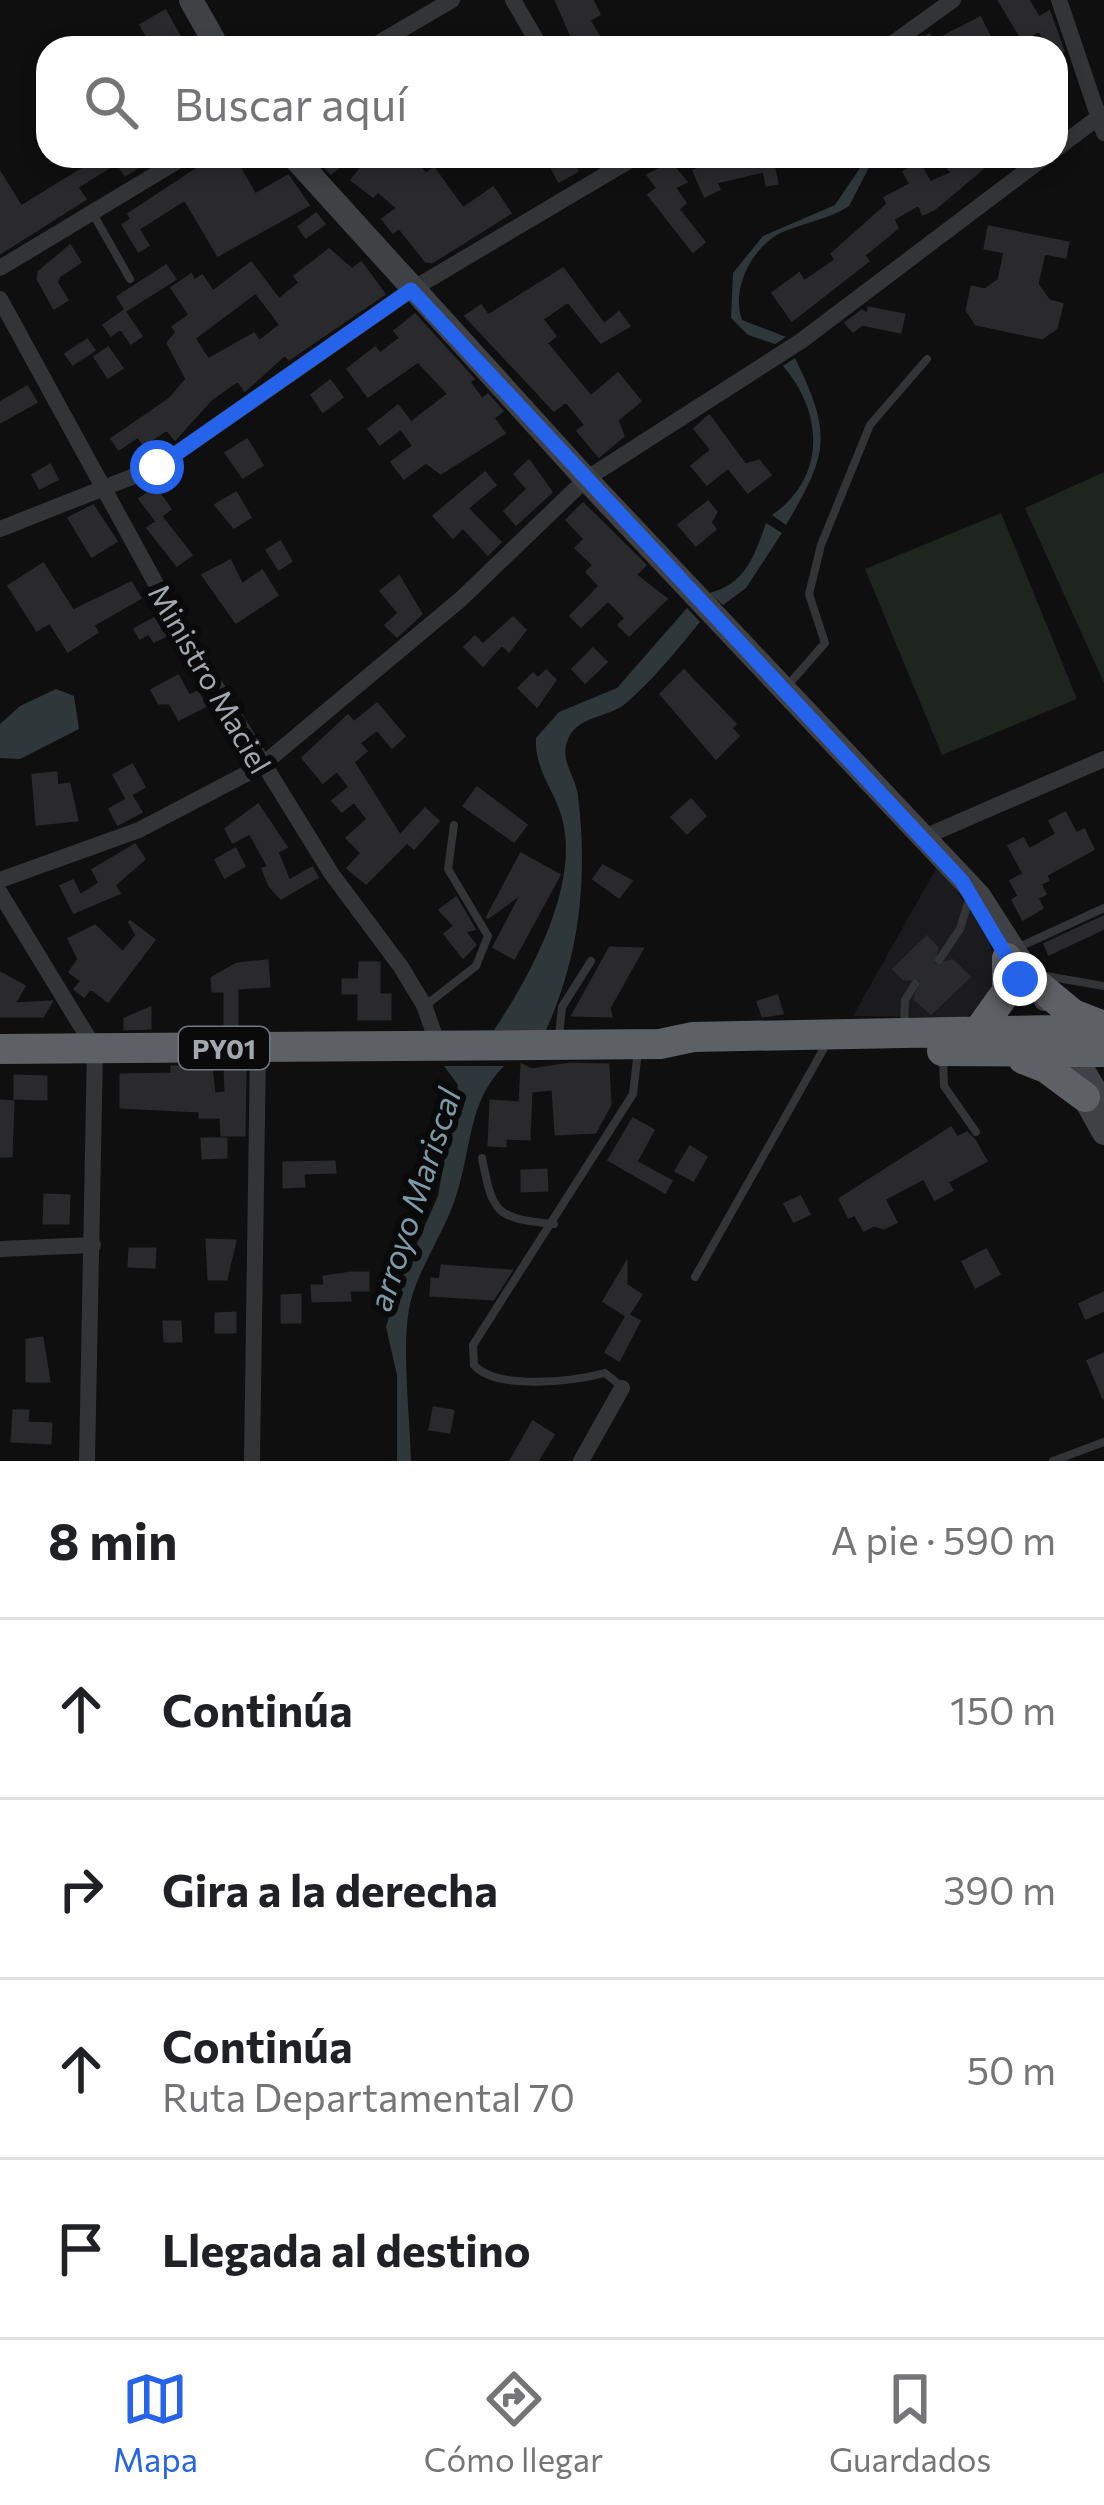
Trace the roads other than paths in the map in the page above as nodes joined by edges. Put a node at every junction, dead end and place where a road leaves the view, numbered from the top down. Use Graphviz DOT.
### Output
graph roads {
  1 [pos="190,0"];
  2 [pos="452,0"];
  3 [pos="513,0"];
  4 [pos="953,0"];
  5 [pos="1059,0"];
  6 [pos="211,36"];
  7 [pos="390,36"];
  8 [pos="534,36"];
  9 [pos="903,36"];
  10 [pos="1102,121"];
  11 [pos="1068,142"];
  12 [pos="165,168"];
  13 [pos="304,168"];
  14 [pos="599,168"];
  15 [pos="1030,168"];
  16 [pos="92,211"];
  17 [pos="0,268"];
  18 [pos="130,279"];
  19 [pos="411,290"];
  20 [pos="0,299"];
  21 [pos="927,359"];
  22 [pos="586,479"];
  23 [pos="106,489"];
  24 [pos="0,529"];
  25 [pos="784,689"];
  26 [pos="1104,758"];
  27 [pos="262,766"];
  28 [pos="454,825"];
  29 [pos="922,838"];
  30 [pos="0,880"];
  31 [pos="966,890"];
  32 [pos="0,893"];
  33 [pos="1104,908"];
  34 [pos="939,960"];
  35 [pos="591,962"];
  36 [pos="1023,967"];
  37 [pos="915,984"];
  38 [pos="1104,986"];
  39 [pos="424,1005"];
  40 [pos="1104,1028"];
  41 [pos="979,1030"];
  42 [pos="904,1033"];
  43 [pos="1060,1042"];
  44 [pos="557,1043"];
  45 [pos="649,1044"];
  46 [pos="443,1045"];
  47 [pos="258,1048"];
  48 [pos="0,1049"];
  49 [pos="95,1049"];
  50 [pos="823,1050"];
  51 [pos="943,1051"];
  52 [pos="1104,1052"];
  53 [pos="1012,1054"];
  54 [pos="1094,1102"];
  55 [pos="976,1132"];
  56 [pos="1104,1132"];
  57 [pos="482,1158"];
  58 [pos="554,1224"];
  59 [pos="92,1245"];
  60 [pos="0,1249"];
  61 [pos="695,1276"];
  62 [pos="622,1388"];
  63 [pos="1104,1442"];
  64 [pos="87,1461"];
  65 [pos="252,1461"];
  66 [pos="581,1461"];
  67 [pos="1053,1461"];
  1 -- 6 [label="main road"];
  2 -- 7 [label="street"];
  3 -- 8 [label="street"];
  4 -- 9 [label="street"];
  5 -- 10 [label="street"];
  10 -- 11 [label="street"];
  12 -- 16 [label="street"];
  13 -- 19 [label="main road"];
  14 -- 19 [label="street"];
  15 -- 22 [label="street"];
  16 -- 17 [label="street"];
  16 -- 18 [label="lane"];
  19 -- 22 [label="main road"];
  19 -- 23 [label="street"];
  20 -- 23 [label="street, Ministro Maciel"];
  21 -- 25 [label="lane"];
  22 -- 25 [label="main road"];
  22 -- 27 [label="street"];
  23 -- 24 [label="street"];
  23 -- 27 [label="street, Ministro Maciel"];
  25 -- 29 [label="main road"];
  26 -- 29 [label="street"];
  27 -- 30 [label="street"];
  27 -- 39 [label="street, Ministro Maciel"];
  28 -- 39 [label="lane"];
  29 -- 31 [label="main road"];
  31 -- 34 [label="lane"];
  31 -- 36 [label="main road"];
  32 -- 49 [label="street"];
  33 -- 36 [label="lane"];
  35 -- 44 [label="lane"];
  36 -- 38 [label="lane"];
  36 -- 40 [label="highway"];
  36 -- 41 [label="highway"];
  36 -- 43 [label="main road"];
  36 -- 43 [label="main road"];
  37 -- 42 [label="lane"];
  39 -- 46 [label="street, Ministro Maciel"];
  40 -- 43 [label="highway, PY01"];
  41 -- 42 [label="highway, PY01"];
  41 -- 43 [label="highway, PY01"];
  42 -- 45 [label="highway, PY01"];
  43 -- 52 [label="highway, PY01"];
  43 -- 53 [label="highway, PY01"];
  43 -- 54 [label="main road"];
  44 -- 45 [label="highway, PY01"];
  44 -- 46 [label="highway, PY01"];
  45 -- 50 [label="highway, PY01"];
  45 -- 58 [label="lane"];
  46 -- 47 [label="highway, PY01"];
  47 -- 49 [label="highway, PY01"];
  47 -- 65 [label="street"];
  48 -- 49 [label="highway, PY01"];
  49 -- 59 [label="street"];
  50 -- 51 [label="highway, PY01"];
  50 -- 61 [label="lane"];
  51 -- 53 [label="highway, PY01"];
  51 -- 55 [label="lane"];
  53 -- 54 [label="highway"];
  54 -- 56 [label="main road"];
  57 -- 58 [label="lane"];
  58 -- 62 [label="lane"];
  59 -- 60 [label="street"];
  59 -- 64 [label="street"];
  62 -- 66 [label="street"];
  63 -- 67 [label="lane"];
}
